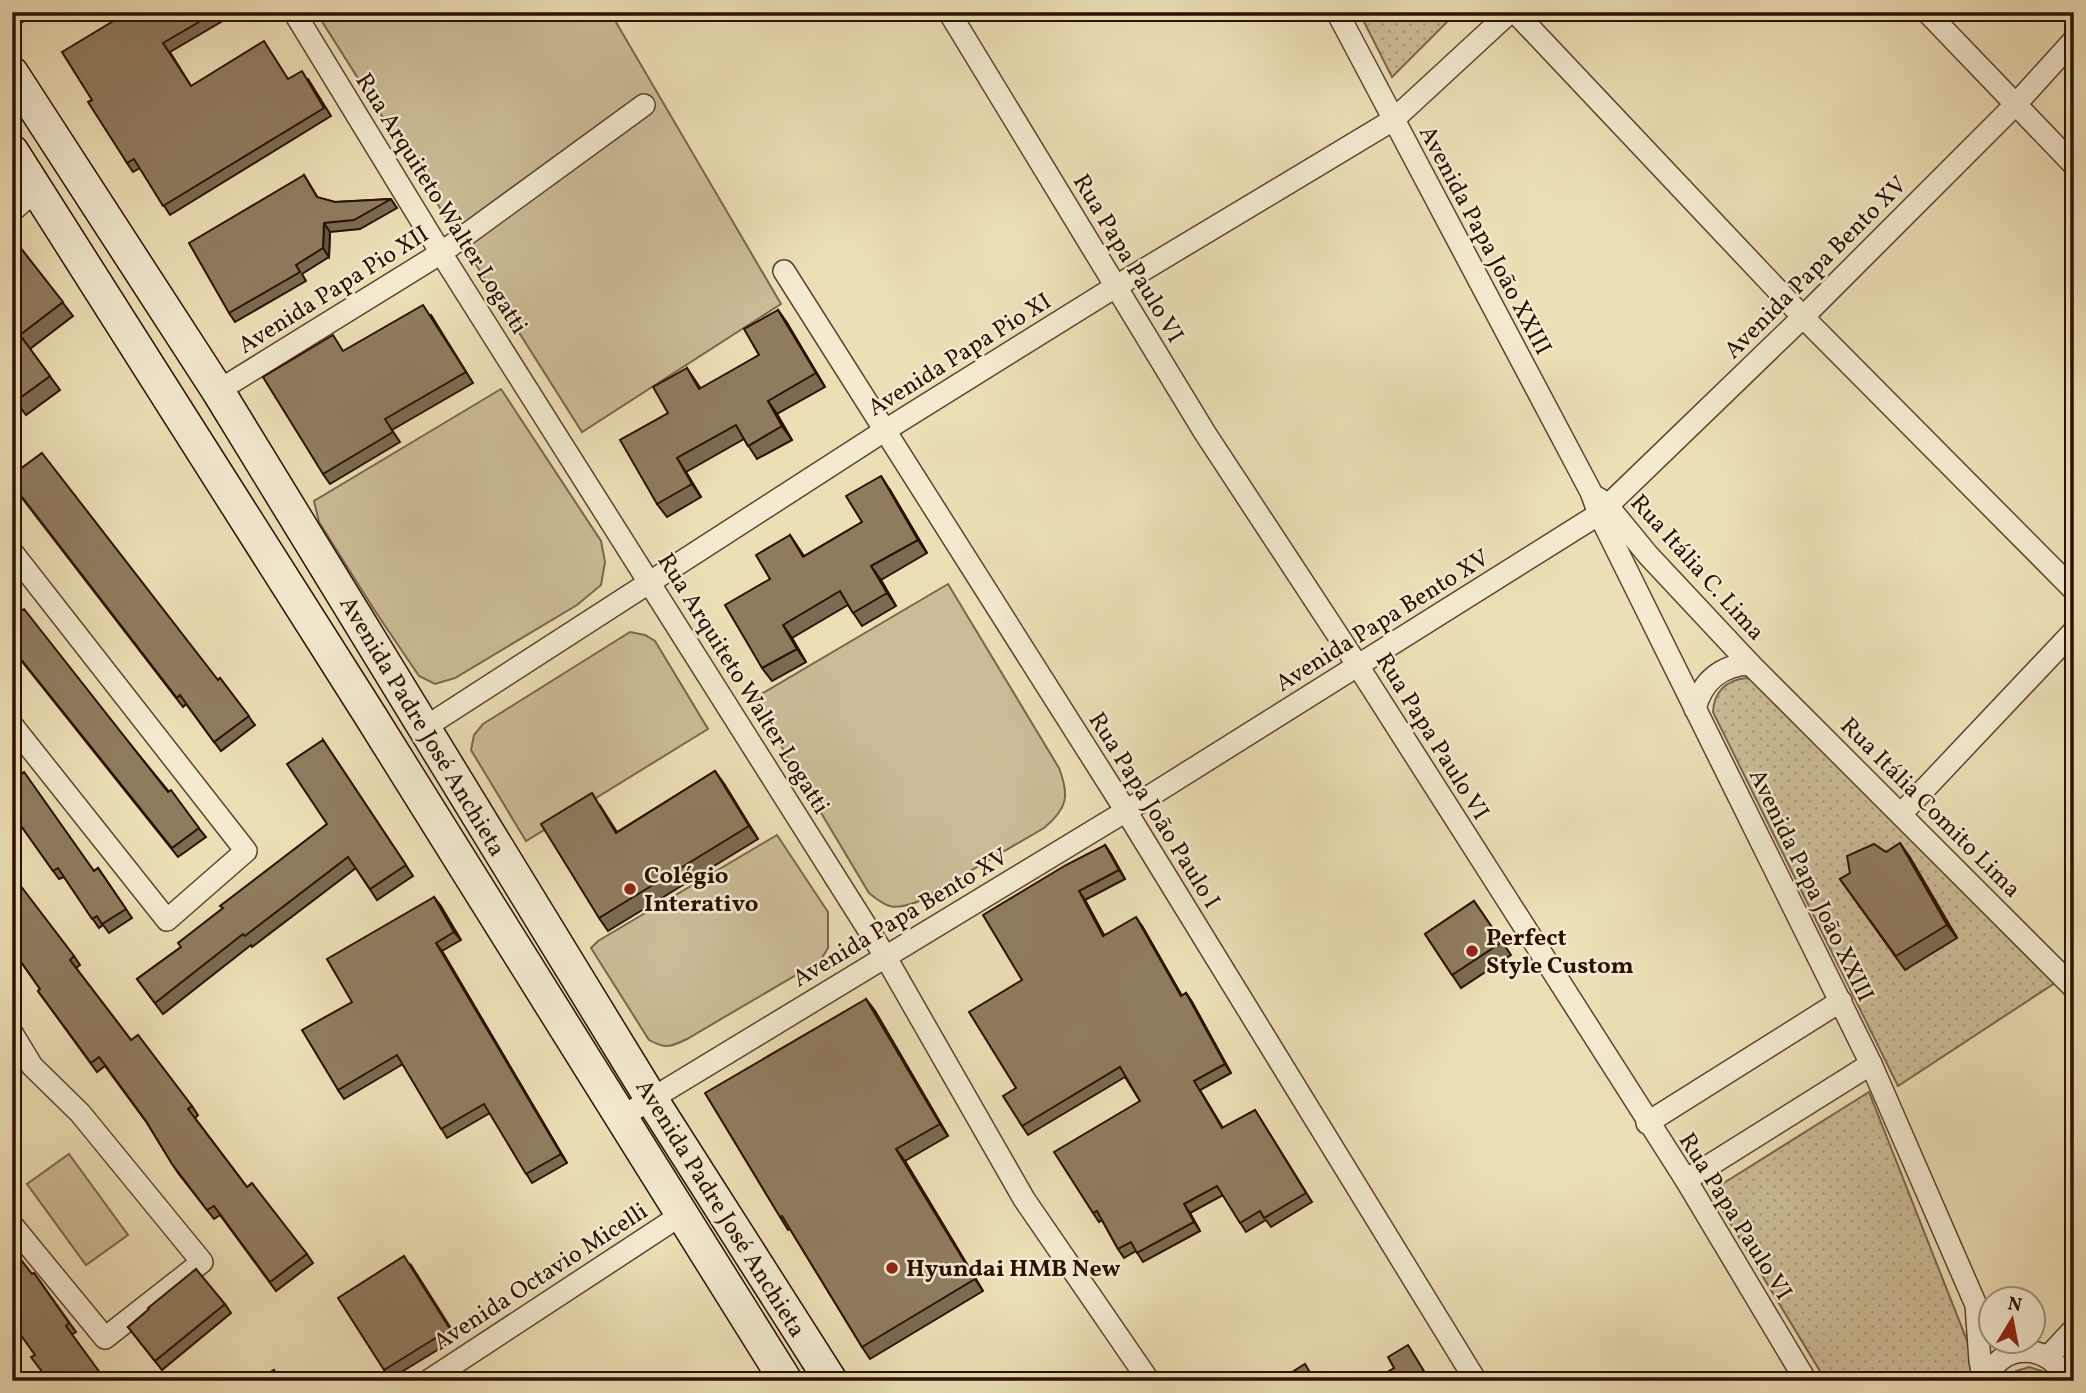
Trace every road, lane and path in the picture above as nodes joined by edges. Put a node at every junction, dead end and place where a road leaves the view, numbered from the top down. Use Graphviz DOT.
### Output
graph roads {
  1 [pos="18,12"];
  2 [pos="294,12"];
  3 [pos="949,12"];
  4 [pos="1337,12"];
  5 [pos="1512,12"];
  6 [pos="1927,12"];
  7 [pos="12,15"];
  8 [pos="2074,40"];
  9 [pos="12,73"];
  10 [pos="644,105"];
  11 [pos="2015,105"];
  12 [pos="1393,120"];
  13 [pos="12,150"];
  14 [pos="2074,165"];
  15 [pos="37,189"];
  16 [pos="12,211"];
  17 [pos="441,253"];
  18 [pos="784,271"];
  19 [pos="1115,287"];
  20 [pos="1802,317"];
  21 [pos="218,391"];
  22 [pos="884,431"];
  23 [pos="1599,504"];
  24 [pos="12,552"];
  25 [pos="650,583"];
  26 [pos="2074,590"];
  27 [pos="2074,631"];
  28 [pos="1750,664"];
  29 [pos="1358,666"];
  30 [pos="1695,709"];
  31 [pos="12,725"];
  32 [pos="425,727"];
  33 [pos="1126,811"];
  34 [pos="1901,814"];
  35 [pos="885,956"];
  36 [pos="2074,988"];
  37 [pos="1841,1001"];
  38 [pos="12,1033"];
  39 [pos="1871,1064"];
  40 [pos="652,1100"];
  41 [pos="620,1118"];
  42 [pos="1647,1123"];
  43 [pos="1686,1180"];
  44 [pos="681,1215"];
  45 [pos="12,1225"];
  46 [pos="1978,1299"];
  47 [pos="2074,1329"];
  48 [pos="1981,1354"];
  49 [pos="2008,1354"];
  50 [pos="2041,1354"];
  51 [pos="2048,1357"];
  52 [pos="428,1381"];
  53 [pos="786,1381"];
  54 [pos="831,1381"];
  55 [pos="1149,1381"];
  56 [pos="1476,1381"];
  57 [pos="1806,1381"];
  58 [pos="1985,1381"];
  59 [pos="2065,1381"];
  1 -- 7 [label="street"];
  2 -- 17 [label="street, Rua Arquiteto Walter Logatti"];
  3 -- 19 [label="street, Rua Papa Paulo VI"];
  4 -- 12 [label="street, Avenida Papa João XXIII"];
  5 -- 12 [label="street, Avenida Papa Pio XI"];
  5 -- 20 [label="street"];
  6 -- 11 [label="street"];
  8 -- 11 [label="street, Avenida Papa Bento XV"];
  9 -- 21 [label="main road, Avenida Padre José Anchieta"];
  10 -- 17 [label="street, Avenida Papa Pio XII"];
  11 -- 14 [label="street"];
  11 -- 20 [label="street, Avenida Papa Bento XV"];
  12 -- 19 [label="street, Avenida Papa Pio XI"];
  12 -- 23 [label="street, Avenida Papa João XXIII"];
  13 -- 15 [label="main road, Avenida Padre José Anchieta"];
  15 -- 16 [label="street"];
  15 -- 41 [label="main road, Avenida Padre José Anchieta"];
  17 -- 21 [label="street, Avenida Papa Pio XII"];
  17 -- 25 [label="street, Rua Arquiteto Walter Logatti"];
  18 -- 22 [label="street, Rua Papa João Paulo I"];
  19 -- 22 [label="street, Avenida Papa Pio XI"];
  19 -- 29 [label="street, Rua Papa Paulo VI"];
  20 -- 23 [label="street, Avenida Papa Bento XV"];
  20 -- 26 [label="street"];
  21 -- 32 [label="main road, Avenida Padre José Anchieta"];
  22 -- 25 [label="street, Avenida Papa Pio XI"];
  22 -- 33 [label="street, Rua Papa João Paulo I"];
  23 -- 28 [label="street, Rua Itália C. Lima"];
  23 -- 29 [label="street, Avenida Papa Bento XV"];
  23 -- 30 [label="street, Avenida Papa João XXIII"];
  24 -- 31 [label="street"];
  25 -- 32 [label="street, Avenida Papa Pio XI"];
  25 -- 35 [label="street, Rua Arquiteto Walter Logatti"];
  27 -- 34 [label="street"];
  28 -- 30 [label="street"];
  28 -- 34 [label="street, Rua Itália Comito Lima"];
  29 -- 33 [label="street, Avenida Papa Bento XV"];
  29 -- 42 [label="street, Rua Papa Paulo VI"];
  30 -- 37 [label="street, Avenida Papa João XXIII"];
  32 -- 40 [label="main road, Avenida Padre José Anchieta"];
  33 -- 35 [label="street, Avenida Papa Bento XV"];
  33 -- 56 [label="street, Rua Papa João Paulo I"];
  34 -- 36 [label="street, Rua Itália Comito Lima"];
  35 -- 40 [label="street, Avenida Papa Bento XV"];
  35 -- 55 [label="street, Rua Arquiteto Walter Logatti"];
  37 -- 39 [label="street, Avenida Papa João XXIII"];
  37 -- 42 [label="street"];
  38 -- 45 [label="street"];
  39 -- 43 [label="street"];
  39 -- 46 [label="street, Avenida Papa João XXIII"];
  40 -- 41 [label="street, Avenida Papa Bento XV"];
  40 -- 54 [label="main road, Avenida Padre José Anchieta"];
  41 -- 44 [label="main road, Avenida Padre José Anchieta"];
  42 -- 43 [label="street, Rua Papa Paulo VI"];
  43 -- 57 [label="street, Rua Papa Paulo VI"];
  44 -- 52 [label="street, Avenida Octavio Micelli"];
  44 -- 53 [label="main road, Avenida Padre José Anchieta"];
  47 -- 51 [label="street"];
  48 -- 58 [label="street, Avenida Papa João XXIII"];
  49 -- 58 [label="street"];
  50 -- 51 [label="street"];
  51 -- 59 [label="street"];
}
